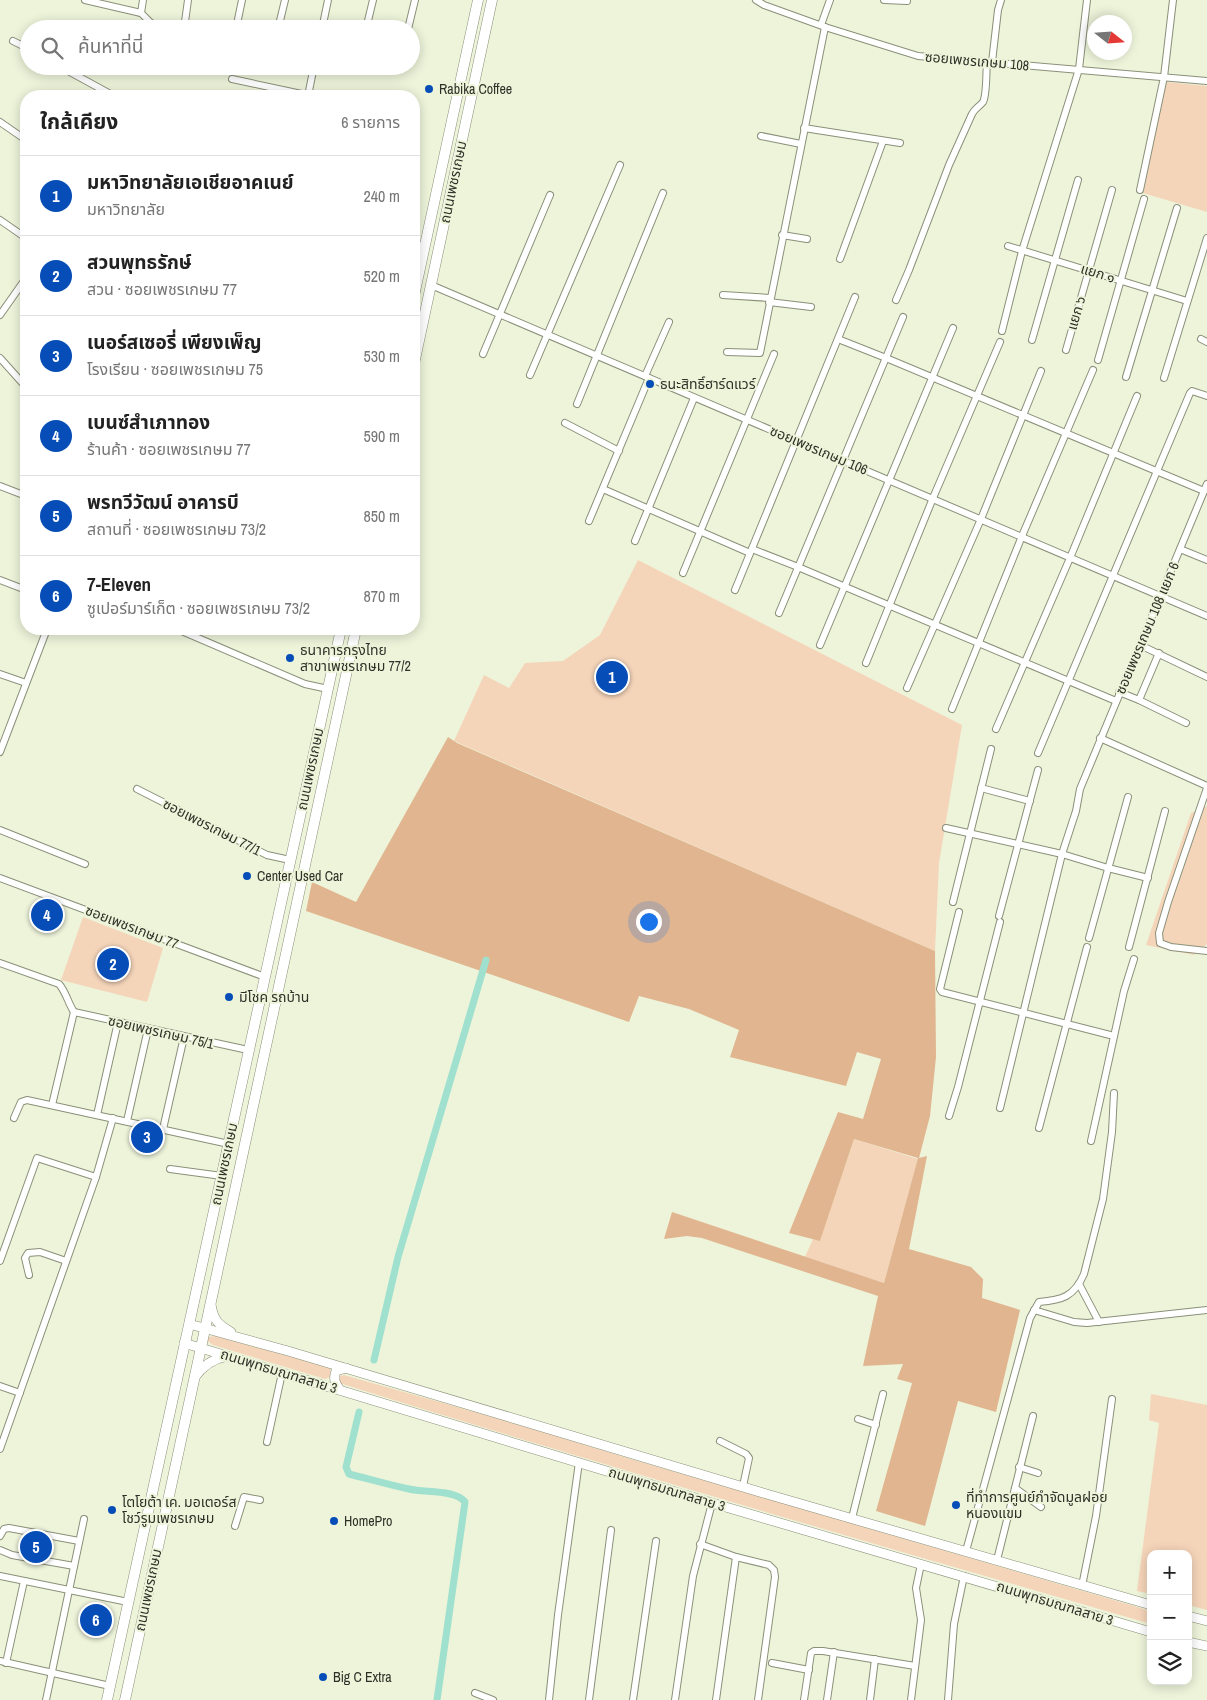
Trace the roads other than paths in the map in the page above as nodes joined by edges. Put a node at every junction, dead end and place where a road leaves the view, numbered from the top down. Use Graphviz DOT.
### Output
graph roads {
  1 [pos="86,0"];
  2 [pos="144,0"];
  3 [pos="188,0"];
  4 [pos="242,0"];
  5 [pos="285,0"];
  6 [pos="328,0"];
  7 [pos="373,0"];
  8 [pos="415,0"];
  9 [pos="478,0"];
  10 [pos="492,0"];
  11 [pos="756,0"];
  12 [pos="830,0"];
  13 [pos="884,0"];
  14 [pos="1087,0"];
  15 [pos="1173,0"];
  16 [pos="94,1"];
  17 [pos="908,1"];
  18 [pos="1000,1"];
  19 [pos="141,13"];
  20 [pos="148,20"];
  21 [pos="185,20"];
  22 [pos="238,20"];
  23 [pos="280,20"];
  24 [pos="324,20"];
  25 [pos="368,20"];
  26 [pos="410,20"];
  27 [pos="823,26"];
  28 [pos="12,40"];
  29 [pos="20,44"];
  30 [pos="989,62"];
  31 [pos="1079,69"];
  32 [pos="76,75"];
  33 [pos="312,75"];
  34 [pos="1164,76"];
  35 [pos="232,79"];
  36 [pos="1207,81"];
  37 [pos="103,90"];
  38 [pos="282,90"];
  39 [pos="310,90"];
  40 [pos="0,122"];
  41 [pos="804,128"];
  42 [pos="20,136"];
  43 [pos="761,136"];
  44 [pos="883,141"];
  45 [pos="900,143"];
  46 [pos="801,144"];
  47 [pos="620,165"];
  48 [pos="1078,180"];
  49 [pos="1112,190"];
  50 [pos="1140,190"];
  51 [pos="663,193"];
  52 [pos="550,195"];
  53 [pos="1144,199"];
  54 [pos="1177,208"];
  55 [pos="0,220"];
  56 [pos="20,234"];
  57 [pos="782,235"];
  58 [pos="1207,238"];
  59 [pos="807,239"];
  60 [pos="420,241"];
  61 [pos="1008,246"];
  62 [pos="1022,251"];
  63 [pos="840,259"];
  64 [pos="1055,260"];
  65 [pos="1089,271"];
  66 [pos="1121,280"];
  67 [pos="431,286"];
  68 [pos="20,287"];
  69 [pos="1153,290"];
  70 [pos="723,294"];
  71 [pos="855,297"];
  72 [pos="770,300"];
  73 [pos="896,300"];
  74 [pos="1187,301"];
  75 [pos="811,308"];
  76 [pos="0,315"];
  77 [pos="499,315"];
  78 [pos="903,317"];
  79 [pos="670,322"];
  80 [pos="954,328"];
  81 [pos="1002,331"];
  82 [pos="547,335"];
  83 [pos="420,336"];
  84 [pos="838,339"];
  85 [pos="1032,340"];
  86 [pos="1000,342"];
  87 [pos="1066,350"];
  88 [pos="727,352"];
  89 [pos="483,354"];
  90 [pos="774,354"];
  91 [pos="596,356"];
  92 [pos="0,358"];
  93 [pos="886,358"];
  94 [pos="1098,360"];
  95 [pos="1093,370"];
  96 [pos="1041,371"];
  97 [pos="530,375"];
  98 [pos="647,377"];
  99 [pos="1126,377"];
  100 [pos="933,378"];
  101 [pos="1164,378"];
  102 [pos="20,380"];
  103 [pos="977,396"];
  104 [pos="1137,396"];
  105 [pos="1207,396"];
  106 [pos="694,398"];
  107 [pos="577,404"];
  108 [pos="1023,416"];
  109 [pos="746,419"];
  110 [pos="565,423"];
  111 [pos="1068,434"];
  112 [pos="797,440"];
  113 [pos="618,451"];
  114 [pos="1114,453"];
  115 [pos="843,460"];
  116 [pos="1158,470"];
  117 [pos="891,480"];
  118 [pos="0,486"];
  119 [pos="1206,487"];
  120 [pos="603,489"];
  121 [pos="20,494"];
  122 [pos="933,498"];
  123 [pos="1204,501"];
  124 [pos="649,508"];
  125 [pos="981,518"];
  126 [pos="589,521"];
  127 [pos="700,531"];
  128 [pos="1022,536"];
  129 [pos="635,541"];
  130 [pos="1180,549"];
  131 [pos="751,551"];
  132 [pos="1070,558"];
  133 [pos="1207,560"];
  134 [pos="798,567"];
  135 [pos="683,573"];
  136 [pos="1113,577"];
  137 [pos="0,580"];
  138 [pos="845,587"];
  139 [pos="20,588"];
  140 [pos="735,590"];
  141 [pos="1161,595"];
  142 [pos="890,606"];
  143 [pos="778,613"];
  144 [pos="1207,616"];
  145 [pos="935,625"];
  146 [pos="45,635"];
  147 [pos="191,635"];
  148 [pos="340,635"];
  149 [pos="355,635"];
  150 [pos="979,643"];
  151 [pos="820,645"];
  152 [pos="1140,645"];
  153 [pos="1159,653"];
  154 [pos="866,663"];
  155 [pos="1025,663"];
  156 [pos="0,674"];
  157 [pos="1207,678"];
  158 [pos="1068,681"];
  159 [pos="26,683"];
  160 [pos="907,688"];
  161 [pos="328,689"];
  162 [pos="1119,692"];
  163 [pos="1139,700"];
  164 [pos="1116,701"];
  165 [pos="952,710"];
  166 [pos="1186,723"];
  167 [pos="996,729"];
  168 [pos="1100,738"];
  169 [pos="991,749"];
  170 [pos="0,752"];
  171 [pos="1038,753"];
  172 [pos="1038,770"];
  173 [pos="1207,787"];
  174 [pos="981,788"];
  175 [pos="137,789"];
  176 [pos="1128,797"];
  177 [pos="1030,801"];
  178 [pos="1165,811"];
  179 [pos="946,828"];
  180 [pos="0,830"];
  181 [pos="970,833"];
  182 [pos="1018,845"];
  183 [pos="1062,854"];
  184 [pos="290,860"];
  185 [pos="85,864"];
  186 [pos="1108,868"];
  187 [pos="0,878"];
  188 [pos="1148,878"];
  189 [pos="282,899"];
  190 [pos="953,902"];
  191 [pos="297,903"];
  192 [pos="959,912"];
  193 [pos="1090,938"];
  194 [pos="1087,946"];
  195 [pos="1129,947"];
  196 [pos="1207,951"];
  197 [pos="1134,959"];
  198 [pos="0,963"];
  199 [pos="264,977"];
  200 [pos="979,1001"];
  201 [pos="74,1012"];
  202 [pos="1024,1014"];
  203 [pos="118,1022"];
  204 [pos="1066,1024"];
  205 [pos="148,1029"];
  206 [pos="1114,1036"];
  207 [pos="184,1037"];
  208 [pos="248,1050"];
  209 [pos="1114,1093"];
  210 [pos="52,1105"];
  211 [pos="1000,1108"];
  212 [pos="96,1115"];
  213 [pos="949,1116"];
  214 [pos="14,1118"];
  215 [pos="113,1118"];
  216 [pos="127,1121"];
  217 [pos="1039,1128"];
  218 [pos="163,1129"];
  219 [pos="1091,1141"];
  220 [pos="229,1144"];
  221 [pos="170,1169"];
  222 [pos="222,1176"];
  223 [pos="96,1177"];
  224 [pos="0,1261"];
  225 [pos="66,1261"];
  226 [pos="29,1275"];
  227 [pos="1079,1284"];
  228 [pos="210,1302"];
  229 [pos="1034,1310"];
  230 [pos="1207,1310"];
  231 [pos="1099,1322"];
  232 [pos="189,1324"];
  233 [pos="205,1328"];
  234 [pos="237,1336"];
  235 [pos="184,1343"];
  236 [pos="201,1347"];
  237 [pos="227,1356"];
  238 [pos="346,1368"];
  239 [pos="282,1373"];
  240 [pos="193,1380"];
  241 [pos="0,1386"];
  242 [pos="340,1390"];
  243 [pos="20,1393"];
  244 [pos="883,1394"];
  245 [pos="1112,1399"];
  246 [pos="1033,1416"];
  247 [pos="858,1419"];
  248 [pos="876,1425"];
  249 [pos="720,1441"];
  250 [pos="266,1442"];
  251 [pos="0,1449"];
  252 [pos="579,1462"];
  253 [pos="1019,1468"];
  254 [pos="1038,1473"];
  255 [pos="743,1486"];
  256 [pos="1015,1488"];
  257 [pos="260,1500"];
  258 [pos="712,1503"];
  259 [pos="1042,1507"];
  260 [pos="852,1518"];
  261 [pos="84,1519"];
  262 [pos="234,1526"];
  263 [pos="611,1530"];
  264 [pos="0,1536"];
  265 [pos="79,1541"];
  266 [pos="656,1541"];
  267 [pos="700,1544"];
  268 [pos="0,1550"];
  269 [pos="966,1551"];
  270 [pos="736,1557"];
  271 [pos="997,1560"];
  272 [pos="921,1564"];
  273 [pos="74,1566"];
  274 [pos="0,1576"];
  275 [pos="964,1576"];
  276 [pos="24,1581"];
  277 [pos="1082,1586"];
  278 [pos="69,1590"];
  279 [pos="128,1602"];
  280 [pos="1147,1604"];
  281 [pos="1192,1617"];
  282 [pos="1207,1622"];
  283 [pos="1147,1631"];
  284 [pos="1192,1643"];
  285 [pos="1207,1646"];
  286 [pos="834,1652"];
  287 [pos="875,1659"];
  288 [pos="3,1662"];
  289 [pos="772,1663"];
  290 [pos="915,1666"];
  291 [pos="809,1670"];
  292 [pos="52,1673"];
  293 [pos="110,1686"];
  294 [pos="474,1693"];
  295 [pos="46,1700"];
  296 [pos="107,1700"];
  297 [pos="124,1700"];
  298 [pos="493,1700"];
  299 [pos="549,1700"];
  300 [pos="589,1700"];
  301 [pos="633,1700"];
  302 [pos="675,1700"];
  303 [pos="716,1700"];
  304 [pos="758,1700"];
  305 [pos="804,1700"];
  306 [pos="826,1700"];
  307 [pos="870,1700"];
  308 [pos="911,1700"];
  309 [pos="948,1700"];
  1 -- 16 [label="street"];
  2 -- 19 [label="street"];
  3 -- 21 [label="street"];
  4 -- 22 [label="street"];
  5 -- 23 [label="street"];
  6 -- 24 [label="street"];
  7 -- 25 [label="street"];
  8 -- 26 [label="street"];
  9 -- 60 [label="main road, ถนนเพชรเกษม"];
  10 -- 67 [label="main road, ถนนเพชรเกษม"];
  11 -- 27 [label="street, ซอยเพชรเกษม 108"];
  12 -- 27 [label="street"];
  13 -- 17 [label="street"];
  14 -- 31 [label="street"];
  15 -- 34 [label="street"];
  16 -- 19 [label="street"];
  18 -- 30 [label="street"];
  19 -- 20 [label="street"];
  27 -- 30 [label="street, ซอยเพชรเกษม 108"];
  27 -- 41 [label="street"];
  28 -- 29 [label="street"];
  30 -- 31 [label="street, ซอยเพชรเกษม 108"];
  30 -- 73 [label="street"];
  31 -- 34 [label="street, ซอยเพชรเกษม 108"];
  31 -- 62 [label="street"];
  32 -- 37 [label="street"];
  33 -- 39 [label="street"];
  34 -- 36 [label="street, ซอยเพชรเกษม 108"];
  34 -- 50 [label="street"];
  35 -- 38 [label="street"];
  40 -- 42 [label="street"];
  41 -- 44 [label="street"];
  41 -- 46 [label="street"];
  43 -- 46 [label="street"];
  44 -- 45 [label="street"];
  44 -- 63 [label="street"];
  46 -- 57 [label="street"];
  47 -- 82 [label="street"];
  48 -- 64 [label="street"];
  49 -- 65 [label="street, แยก ๖"];
  51 -- 91 [label="street"];
  52 -- 77 [label="street"];
  53 -- 66 [label="street"];
  54 -- 69 [label="street"];
  55 -- 56 [label="street"];
  57 -- 59 [label="street"];
  57 -- 72 [label="street"];
  58 -- 74 [label="street"];
  61 -- 62 [label="street, แยก ๑"];
  62 -- 64 [label="street, แยก ๑"];
  62 -- 81 [label="street"];
  64 -- 65 [label="street, แยก ๑"];
  64 -- 85 [label="street"];
  65 -- 66 [label="street, แยก ๑"];
  65 -- 87 [label="street, แยก ๖"];
  66 -- 69 [label="street, แยก ๑"];
  66 -- 94 [label="street"];
  67 -- 77 [label="street, ซอยเพชรเกษม 106"];
  67 -- 83 [label="main road, ถนนเพชรเกษม"];
  68 -- 76 [label="street"];
  69 -- 74 [label="street, แยก ๑"];
  69 -- 99 [label="street"];
  70 -- 72 [label="street"];
  71 -- 84 [label="street"];
  72 -- 75 [label="street"];
  72 -- 88 [label="street"];
  74 -- 101 [label="street"];
  77 -- 82 [label="street, ซอยเพชรเกษม 106"];
  77 -- 89 [label="street"];
  78 -- 93 [label="street"];
  79 -- 98 [label="street"];
  80 -- 100 [label="street"];
  82 -- 91 [label="street, ซอยเพชรเกษม 106"];
  82 -- 97 [label="street"];
  84 -- 93 [label="street"];
  84 -- 112 [label="street"];
  86 -- 103 [label="street"];
  90 -- 109 [label="street"];
  91 -- 98 [label="street, ซอยเพชรเกษม 106"];
  91 -- 107 [label="street"];
  92 -- 102 [label="street"];
  93 -- 100 [label="street"];
  93 -- 115 [label="street"];
  95 -- 111 [label="street"];
  96 -- 108 [label="street"];
  98 -- 106 [label="street, ซอยเพชรเกษม 106"];
  98 -- 113 [label="street"];
  100 -- 103 [label="street"];
  100 -- 117 [label="street"];
  103 -- 108 [label="street"];
  103 -- 122 [label="street"];
  104 -- 114 [label="street"];
  105 -- 116 [label="street"];
  106 -- 109 [label="street, ซอยเพชรเกษม 106"];
  106 -- 124 [label="street"];
  108 -- 111 [label="street"];
  108 -- 125 [label="street"];
  109 -- 112 [label="street, ซอยเพชรเกษม 106"];
  109 -- 127 [label="street"];
  110 -- 113 [label="street"];
  111 -- 114 [label="street"];
  111 -- 128 [label="street"];
  112 -- 115 [label="street, ซอยเพชรเกษม 106"];
  112 -- 131 [label="street"];
  113 -- 120 [label="street"];
  114 -- 116 [label="street"];
  114 -- 132 [label="street"];
  115 -- 117 [label="street, ซอยเพชรเกษม 106"];
  115 -- 134 [label="street"];
  116 -- 119 [label="street"];
  116 -- 136 [label="street"];
  117 -- 122 [label="street, ซอยเพชรเกษม 106"];
  117 -- 138 [label="street"];
  118 -- 121 [label="street"];
  119 -- 123 [label="street, ซอยเพชรเกษม 108 แยก 6"];
  120 -- 124 [label="street"];
  120 -- 126 [label="street"];
  122 -- 125 [label="street, ซอยเพชรเกษม 106"];
  122 -- 142 [label="street"];
  123 -- 130 [label="street, ซอยเพชรเกษม 108 แยก 6"];
  124 -- 127 [label="street"];
  124 -- 129 [label="street"];
  125 -- 128 [label="street, ซอยเพชรเกษม 106"];
  125 -- 145 [label="street"];
  127 -- 131 [label="street"];
  127 -- 135 [label="street"];
  128 -- 132 [label="street, ซอยเพชรเกษม 106"];
  128 -- 150 [label="street"];
  130 -- 133 [label="street"];
  130 -- 141 [label="street, ซอยเพชรเกษม 108 แยก 6"];
  131 -- 134 [label="street"];
  131 -- 140 [label="street"];
  132 -- 136 [label="street, ซอยเพชรเกษม 106"];
  132 -- 155 [label="street"];
  134 -- 138 [label="street"];
  134 -- 143 [label="street"];
  136 -- 141 [label="street, ซอยเพชรเกษม 106"];
  136 -- 158 [label="street"];
  137 -- 139 [label="street"];
  138 -- 142 [label="street"];
  138 -- 151 [label="street"];
  141 -- 144 [label="street, ซอยเพชรเกษม 106"];
  141 -- 152 [label="street, ซอยเพชรเกษม 108 แยก 6"];
  142 -- 145 [label="street"];
  142 -- 154 [label="street"];
  145 -- 150 [label="street"];
  145 -- 160 [label="street"];
  146 -- 159 [label="street"];
  147 -- 161 [label="street"];
  148 -- 161 [label="main road, ถนนเพชรเกษม"];
  149 -- 191 [label="main road, ถนนเพชรเกษม"];
  150 -- 155 [label="street"];
  150 -- 165 [label="street"];
  152 -- 153 [label="street"];
  152 -- 162 [label="street, ซอยเพชรเกษม 108 แยก 6"];
  153 -- 157 [label="street"];
  153 -- 163 [label="street"];
  155 -- 158 [label="street"];
  155 -- 167 [label="street"];
  156 -- 159 [label="street"];
  158 -- 164 [label="street"];
  158 -- 171 [label="street"];
  159 -- 170 [label="street"];
  161 -- 184 [label="main road, ถนนเพชรเกษม"];
  162 -- 163 [label="street"];
  162 -- 164 [label="street, ซอยเพชรเกษม 108 แยก 6"];
  163 -- 166 [label="street"];
  164 -- 168 [label="street, ซอยเพชรเกษม 108 แยก 6"];
  168 -- 173 [label="street"];
  168 -- 183 [label="street, ซอยเพชรเกษม 108 แยก 6"];
  169 -- 174 [label="street"];
  172 -- 177 [label="street"];
  173 -- 196 [label="street"];
  174 -- 177 [label="street"];
  174 -- 181 [label="street"];
  175 -- 184 [label="street, ซอยเพชรเกษม 77/1"];
  176 -- 186 [label="street"];
  177 -- 182 [label="street"];
  178 -- 188 [label="street"];
  179 -- 181 [label="street"];
  180 -- 185 [label="street"];
  181 -- 182 [label="street"];
  181 -- 190 [label="street"];
  182 -- 183 [label="street"];
  182 -- 200 [label="street"];
  183 -- 186 [label="street"];
  183 -- 202 [label="street, ซอยเพชรเกษม 108 แยก 6"];
  184 -- 189 [label="main road, ถนนเพชรเกษม"];
  186 -- 188 [label="street"];
  186 -- 193 [label="street"];
  187 -- 199 [label="street, ซอยเพชรเกษม 77"];
  188 -- 195 [label="street"];
  189 -- 191 [label="main road"];
  189 -- 199 [label="main road, ถนนเพชรเกษม"];
  191 -- 228 [label="main road, ถนนเพชรเกษม"];
  192 -- 200 [label="street"];
  194 -- 204 [label="street"];
  197 -- 206 [label="street"];
  198 -- 201 [label="street"];
  199 -- 208 [label="main road, ถนนเพชรเกษม"];
  200 -- 202 [label="street"];
  200 -- 213 [label="street"];
  201 -- 203 [label="street, ซอยเพชรเกษม 75/1"];
  201 -- 210 [label="street"];
  202 -- 204 [label="street"];
  202 -- 211 [label="street, ซอยเพชรเกษม 108 แยก 6"];
  203 -- 205 [label="street, ซอยเพชรเกษม 75/1"];
  203 -- 212 [label="street"];
  204 -- 206 [label="street"];
  204 -- 217 [label="street"];
  205 -- 207 [label="street, ซอยเพชรเกษม 75/1"];
  205 -- 216 [label="street"];
  206 -- 219 [label="street"];
  207 -- 208 [label="street, ซอยเพชรเกษม 75/1"];
  207 -- 218 [label="street"];
  208 -- 220 [label="main road, ถนนเพชรเกษม"];
  209 -- 227 [label="street"];
  210 -- 212 [label="street"];
  210 -- 214 [label="street"];
  212 -- 215 [label="street"];
  215 -- 216 [label="street"];
  215 -- 223 [label="street"];
  216 -- 218 [label="street"];
  218 -- 220 [label="street"];
  220 -- 222 [label="main road, ถนนเพชรเกษม"];
  221 -- 222 [label="street"];
  222 -- 232 [label="main road, ถนนเพชรเกษม"];
  223 -- 224 [label="street"];
  223 -- 225 [label="street"];
  225 -- 226 [label="street"];
  225 -- 243 [label="street"];
  227 -- 229 [label="street"];
  227 -- 231 [label="street"];
  228 -- 233 [label="main road, ถนนเพชรเกษม"];
  228 -- 234 [label="main road"];
  229 -- 231 [label="street"];
  229 -- 269 [label="street"];
  230 -- 231 [label="street"];
  232 -- 233 [label="main road, ถนนพุทธมณฑลสาย 3"];
  232 -- 235 [label="main road, ถนนเพชรเกษม"];
  233 -- 234 [label="main road, ถนนพุทธมณฑลสาย 3"];
  233 -- 236 [label="main road, ถนนเพชรเกษม"];
  234 -- 238 [label="main road, ถนนพุทธมณฑลสาย 3"];
  235 -- 236 [label="main road, ถนนพุทธมณฑลสาย 3"];
  235 -- 279 [label="main road, ถนนเพชรเกษม"];
  236 -- 237 [label="main road, ถนนพุทธมณฑลสาย 3"];
  236 -- 240 [label="main road, ถนนเพชรเกษม"];
  237 -- 239 [label="main road, ถนนพุทธมณฑลสาย 3"];
  237 -- 240 [label="main road"];
  238 -- 242 [label="main road"];
  238 -- 255 [label="main road, ถนนพุทธมณฑลสาย 3"];
  239 -- 242 [label="main road, ถนนพุทธมณฑลสาย 3"];
  239 -- 250 [label="street"];
  240 -- 297 [label="main road, ถนนเพชรเกษม"];
  241 -- 243 [label="street"];
  242 -- 252 [label="main road, ถนนพุทธมณฑลสาย 3"];
  243 -- 251 [label="street"];
  244 -- 248 [label="street"];
  245 -- 277 [label="street"];
  246 -- 253 [label="street"];
  247 -- 248 [label="street"];
  248 -- 260 [label="street"];
  249 -- 255 [label="street"];
  252 -- 258 [label="main road, ถนนพุทธมณฑลสาย 3"];
  252 -- 299 [label="street"];
  253 -- 254 [label="street"];
  253 -- 256 [label="street"];
  255 -- 260 [label="main road, ถนนพุทธมณฑลสาย 3"];
  256 -- 259 [label="street"];
  256 -- 271 [label="street"];
  257 -- 262 [label="street"];
  258 -- 267 [label="street"];
  258 -- 272 [label="main road, ถนนพุทธมณฑลสาย 3"];
  260 -- 269 [label="main road, ถนนพุทธมณฑลสาย 3"];
  261 -- 265 [label="street"];
  263 -- 300 [label="street"];
  264 -- 265 [label="street"];
  265 -- 273 [label="street"];
  266 -- 301 [label="street"];
  267 -- 270 [label="street"];
  267 -- 302 [label="street"];
  268 -- 273 [label="street"];
  269 -- 271 [label="main road, ถนนพุทธมณฑลสาย 3"];
  270 -- 303 [label="street"];
  270 -- 304 [label="street"];
  271 -- 277 [label="main road, ถนนพุทธมณฑลสาย 3"];
  272 -- 275 [label="main road, ถนนพุทธมณฑลสาย 3"];
  272 -- 290 [label="street"];
  273 -- 278 [label="street"];
  274 -- 276 [label="street"];
  275 -- 283 [label="main road, ถนนพุทธมณฑลสาย 3"];
  275 -- 309 [label="street"];
  276 -- 278 [label="street"];
  276 -- 288 [label="street"];
  277 -- 280 [label="main road, ถนนพุทธมณฑลสาย 3"];
  278 -- 279 [label="street"];
  278 -- 292 [label="street"];
  279 -- 293 [label="main road, ถนนเพชรเกษม"];
  281 -- 282 [label="main road"];
  284 -- 285 [label="main road"];
  286 -- 287 [label="street"];
  286 -- 291 [label="street"];
  286 -- 306 [label="street"];
  287 -- 290 [label="street"];
  287 -- 307 [label="street"];
  288 -- 292 [label="street"];
  289 -- 291 [label="street"];
  290 -- 308 [label="street"];
  291 -- 305 [label="street"];
  292 -- 293 [label="street"];
  292 -- 295 [label="street"];
  293 -- 296 [label="main road, ถนนเพชรเกษม"];
  294 -- 298 [label="street"];
}
